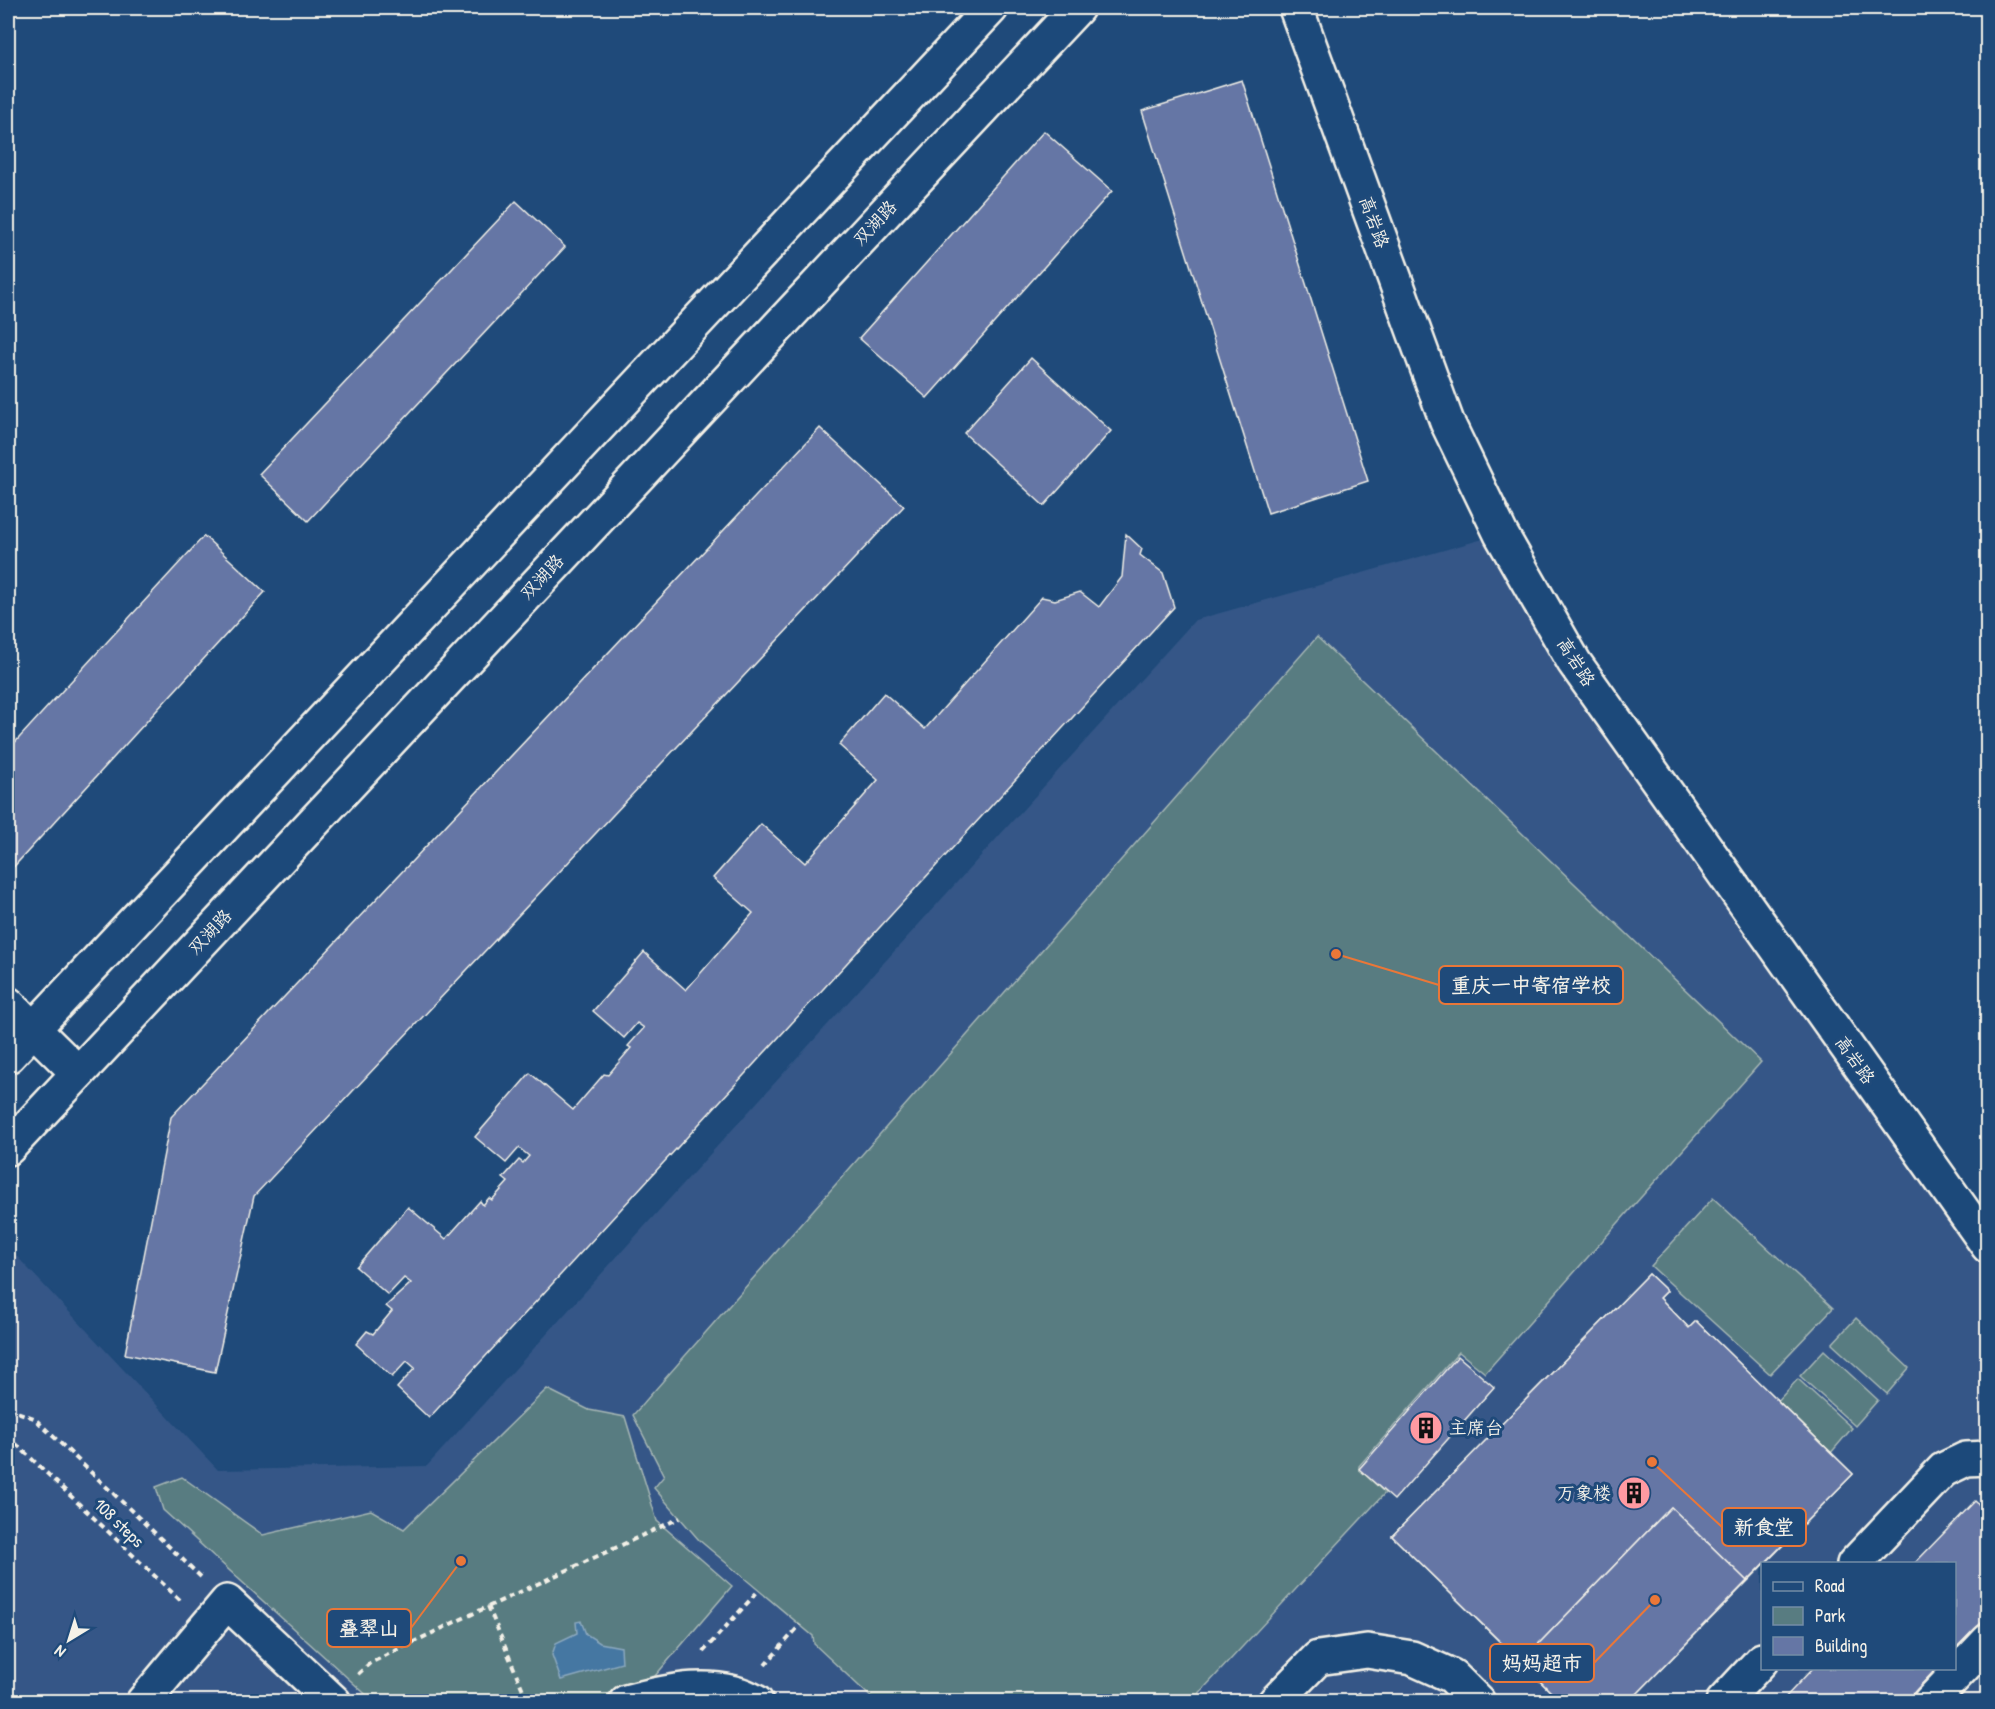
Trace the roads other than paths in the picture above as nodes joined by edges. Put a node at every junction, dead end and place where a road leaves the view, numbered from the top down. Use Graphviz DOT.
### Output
graph roads {
  1 [pos="991,8"];
  2 [pos="1077,8"];
  3 [pos="1296,8"];
  4 [pos="8,1004"];
  5 [pos="33,1029"];
  6 [pos="8,1056"];
  7 [pos="78,1073"];
  8 [pos="8,1148"];
  9 [pos="1988,1246"];
  10 [pos="1988,1458"];
  11 [pos="1855,1562"];
  12 [pos="1988,1641"];
  13 [pos="1761,1661"];
  14 [pos="320,1696"];
  15 [pos="143,1701"];
  16 [pos="626,1701"];
  17 [pos="756,1701"];
  18 [pos="1275,1701"];
  19 [pos="1478,1701"];
  20 [pos="1723,1701"];
  21 [pos="1930,1701"];
  1 -- 5 [label="main road"];
  2 -- 7 [label="main road, 双湖路"];
  3 -- 9 [label="main road, 高岩路"];
  4 -- 5 [label="main road"];
  5 -- 6 [label="main road"];
  5 -- 7 [label="main road"];
  7 -- 8 [label="main road, 双湖路"];
  10 -- 11 [label="main road"];
  12 -- 21 [label="main road"];
  13 -- 20 [label="main road"];
  14 -- 15 [label="main road"];
  16 -- 17 [label="main road"];
  18 -- 19 [label="main road"];
}
